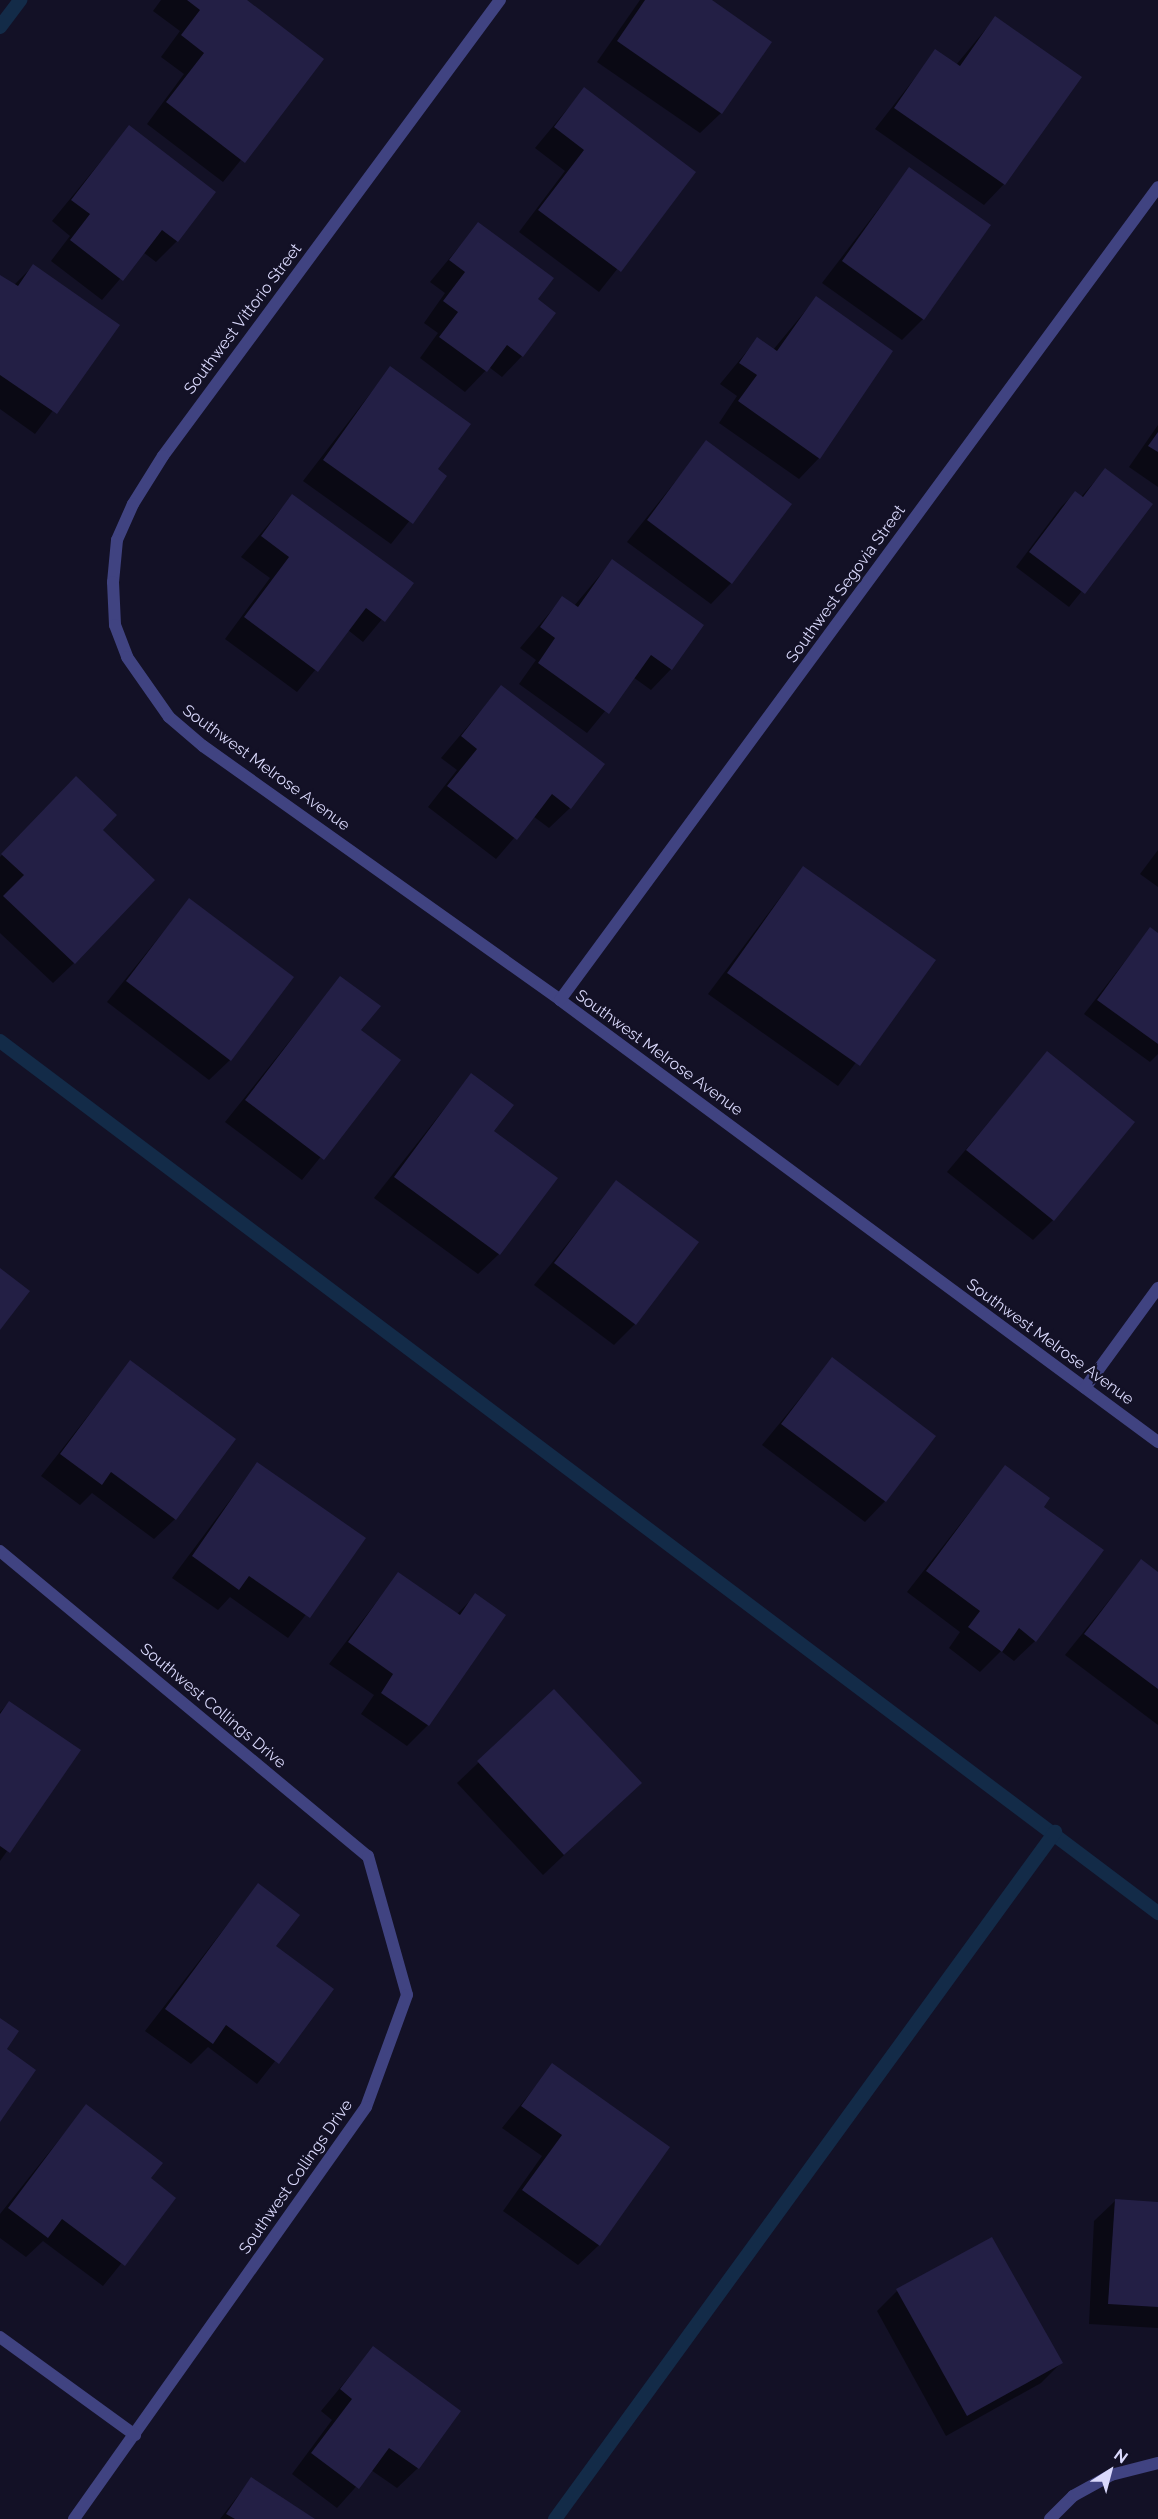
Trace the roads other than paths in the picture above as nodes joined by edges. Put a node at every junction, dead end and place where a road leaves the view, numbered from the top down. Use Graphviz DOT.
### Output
graph roads {
  1 [pos="500,0"];
  2 [pos="1158,187"];
  3 [pos="145,688"];
  4 [pos="560,1000"];
  5 [pos="1158,1288"];
  6 [pos="1085,1388"];
  7 [pos="1158,1442"];
  8 [pos="0,1551"];
  9 [pos="0,2337"];
  10 [pos="135,2435"];
  11 [pos="1158,2463"];
  12 [pos="74,2519"];
  13 [pos="1050,2519"];
  1 -- 3 [label="street, Southwest Vittorio Street"];
  2 -- 4 [label="street, Southwest Segovia Street"];
  3 -- 4 [label="street, Southwest Melrose Avenue"];
  4 -- 6 [label="street, Southwest Melrose Avenue"];
  5 -- 6 [label="street"];
  6 -- 7 [label="street, Southwest Melrose Avenue"];
  8 -- 10 [label="street, Southwest Collings Drive"];
  9 -- 10 [label="street"];
  10 -- 12 [label="street, Southwest Collings Drive"];
  11 -- 13 [label="street"];
}
